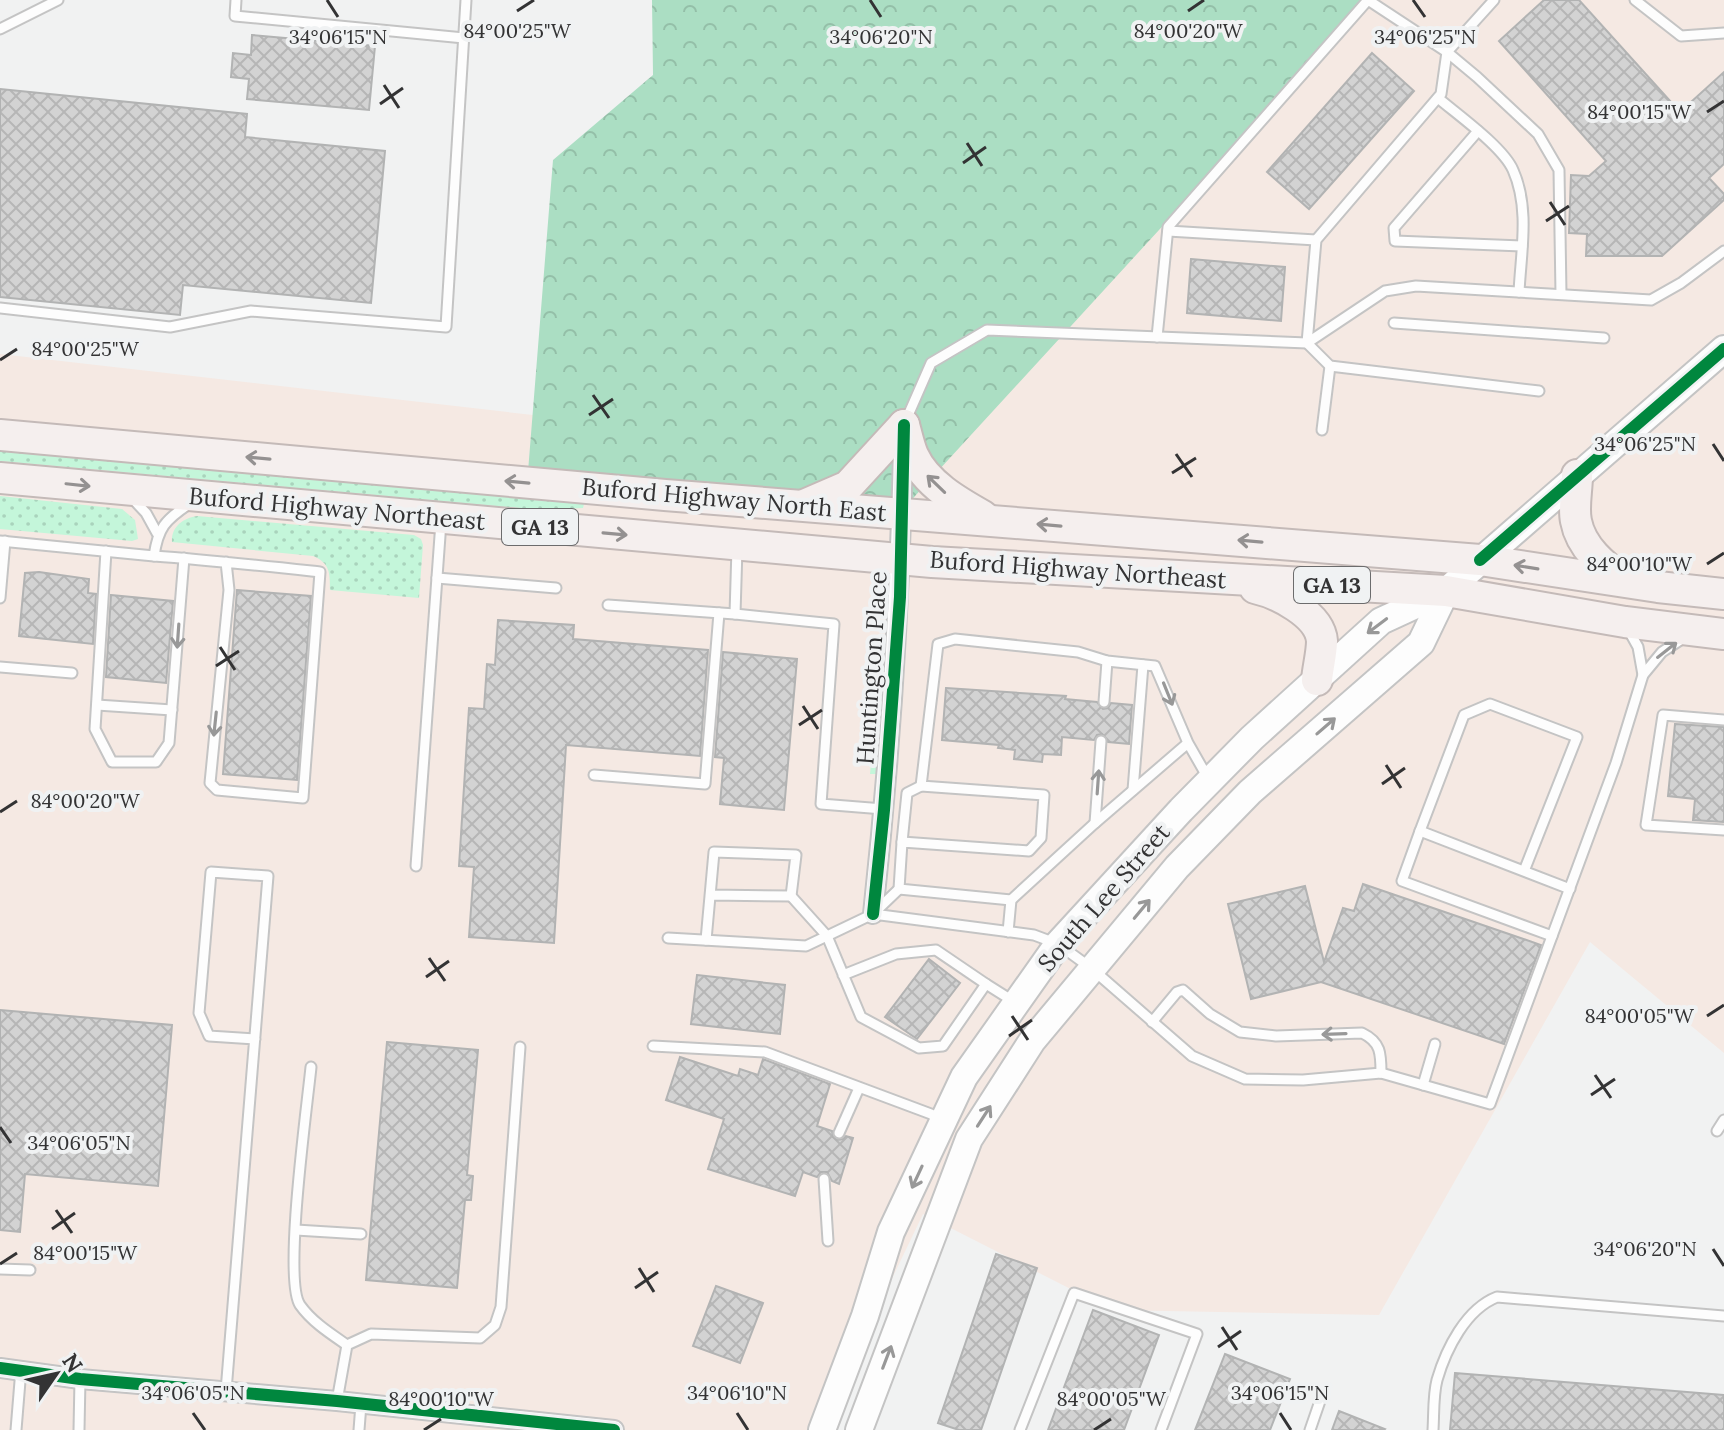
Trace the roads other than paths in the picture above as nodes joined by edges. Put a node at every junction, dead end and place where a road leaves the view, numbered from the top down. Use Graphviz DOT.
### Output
graph roads {
  1 [pos="58,0"];
  2 [pos="236,0"];
  3 [pos="466,0"];
  4 [pos="1368,0"];
  5 [pos="1494,0"];
  6 [pos="1635,0"];
  7 [pos="0,29"];
  8 [pos="1724,33"];
  9 [pos="464,38"];
  10 [pos="1447,52"];
  11 [pos="1438,98"];
  12 [pos="1478,131"];
  13 [pos="1168,231"];
  14 [pos="1316,240"];
  15 [pos="1522,246"];
  16 [pos="1724,251"];
  17 [pos="1519,292"];
  18 [pos="1561,294"];
  19 [pos="0,308"];
  20 [pos="1394,323"];
  21 [pos="1157,337"];
  22 [pos="1604,338"];
  23 [pos="1307,343"];
  24 [pos="1724,349"];
  25 [pos="1330,366"];
  26 [pos="1539,391"];
  27 [pos="904,425"];
  28 [pos="1322,430"];
  29 [pos="0,435"];
  30 [pos="1577,475"];
  31 [pos="0,478"];
  32 [pos="124,490"];
  33 [pos="200,497"];
  34 [pos="801,506"];
  35 [pos="902,514"];
  36 [pos="441,519"];
  37 [pos="993,521"];
  38 [pos="157,533"];
  39 [pos="3,541"];
  40 [pos="737,545"];
  41 [pos="106,551"];
  42 [pos="154,556"];
  43 [pos="184,558"];
  44 [pos="901,559"];
  45 [pos="1480,560"];
  46 [pos="226,562"];
  47 [pos="437,578"];
  48 [pos="1218,579"];
  49 [pos="1626,582"];
  50 [pos="556,588"];
  51 [pos="1446,591"];
  52 [pos="1724,594"];
  53 [pos="0,598"];
  54 [pos="608,605"];
  55 [pos="719,613"];
  56 [pos="735,614"];
  57 [pos="1625,622"];
  58 [pos="1710,632"];
  59 [pos="1107,661"];
  60 [pos="1143,665"];
  61 [pos="0,667"];
  62 [pos="72,673"];
  63 [pos="1643,675"];
  64 [pos="1317,680"];
  65 [pos="1104,702"];
  66 [pos="97,705"];
  67 [pos="172,710"];
  68 [pos="1724,720"];
  69 [pos="1101,741"];
  70 [pos="1188,743"];
  71 [pos="594,775"];
  72 [pos="1210,781"];
  73 [pos="921,786"];
  74 [pos="1133,790"];
  75 [pos="884,810"];
  76 [pos="1095,823"];
  77 [pos="1724,830"];
  78 [pos="1420,831"];
  79 [pos="902,842"];
  80 [pos="416,866"];
  81 [pos="1524,871"];
  82 [pos="899,889"];
  83 [pos="1570,889"];
  84 [pos="710,895"];
  85 [pos="791,896"];
  86 [pos="1011,900"];
  87 [pos="873,914"];
  88 [pos="1008,932"];
  89 [pos="827,936"];
  90 [pos="1552,936"];
  91 [pos="668,938"];
  92 [pos="706,940"];
  93 [pos="1058,944"];
  94 [pos="1091,968"];
  95 [pos="843,975"];
  96 [pos="986,984"];
  97 [pos="1016,1003"];
  98 [pos="1152,1022"];
  99 [pos="255,1039"];
  100 [pos="1435,1044"];
  101 [pos="653,1046"];
  102 [pos="520,1047"];
  103 [pos="311,1067"];
  104 [pos="1381,1073"];
  105 [pos="1423,1085"];
  106 [pos="859,1088"];
  107 [pos="1724,1120"];
  108 [pos="943,1122"];
  109 [pos="1717,1131"];
  110 [pos="839,1133"];
  111 [pos="824,1179"];
  112 [pos="296,1230"];
  113 [pos="361,1234"];
  114 [pos="828,1241"];
  115 [pos="0,1269"];
  116 [pos="30,1270"];
  117 [pos="1724,1316"];
  118 [pos="347,1345"];
  119 [pos="0,1368"];
  120 [pos="21,1369"];
  121 [pos="80,1379"];
  122 [pos="226,1391"];
  123 [pos="337,1401"];
  124 [pos="1320,1401"];
  125 [pos="361,1404"];
  126 [pos="594,1428"];
  127 [pos="16,1430"];
  128 [pos="79,1430"];
  129 [pos="359,1430"];
  130 [pos="614,1430"];
  131 [pos="822,1430"];
  132 [pos="859,1430"];
  133 [pos="1020,1430"];
  134 [pos="1161,1430"];
  135 [pos="1310,1430"];
  136 [pos="1433,1430"];
  1 -- 7 [label="lane"];
  2 -- 9 [label="lane"];
  3 -- 9 [label="lane"];
  4 -- 10 [label="lane"];
  4 -- 13 [label="lane"];
  5 -- 10 [label="lane"];
  6 -- 8 [label="lane"];
  9 -- 19 [label="lane"];
  10 -- 11 [label="lane"];
  10 -- 18 [label="lane"];
  11 -- 12 [label="lane"];
  11 -- 14 [label="lane"];
  12 -- 15 [label="lane"];
  12 -- 15 [label="lane"];
  13 -- 14 [label="lane"];
  13 -- 21 [label="lane"];
  14 -- 23 [label="lane"];
  15 -- 17 [label="lane"];
  16 -- 18 [label="lane"];
  17 -- 18 [label="lane"];
  17 -- 23 [label="lane"];
  20 -- 22 [label="lane"];
  21 -- 23 [label="lane"];
  21 -- 27 [label="lane"];
  23 -- 25 [label="lane"];
  24 -- 30 [label="main road, South Lee Street"];
  25 -- 26 [label="lane"];
  25 -- 28 [label="lane"];
  27 -- 34 [label="main road"];
  27 -- 35 [label="street, Huntington Place"];
  37 -- 27 [label="main road, one-way"];
  34 -- 29 [label="main road, Buford Highway North East / GA 13, one-way"];
  30 -- 45 [label="main road, South Lee Street"];
  30 -- 49 [label="main road"];
  31 -- 32 [label="main road, Buford Highway Northeast / GA 13, one-way"];
  32 -- 33 [label="main road, Buford Highway Northeast / GA 13"];
  32 -- 38 [label="lane"];
  33 -- 36 [label="main road, Buford Highway Northeast / GA 13"];
  33 -- 38 [label="lane"];
  34 -- 35 [label="main road, Buford Highway North East / GA 13"];
  35 -- 37 [label="main road, Buford Highway North East / GA 13"];
  35 -- 44 [label="street, Huntington Place"];
  36 -- 40 [label="main road, Buford Highway Northeast / GA 13, one-way"];
  36 -- 47 [label="lane"];
  45 -- 37 [label="main road, Buford Highway North East / GA 13, one-way"];
  38 -- 42 [label="lane"];
  39 -- 41 [label="lane"];
  39 -- 53 [label="lane"];
  40 -- 44 [label="main road, Buford Highway Northeast / GA 13"];
  40 -- 56 [label="lane"];
  41 -- 42 [label="lane"];
  41 -- 66 [label="lane"];
  42 -- 43 [label="lane"];
  43 -- 46 [label="lane"];
  43 -- 67 [label="lane, one-way"];
  44 -- 48 [label="main road, Buford Highway Northeast / GA 13"];
  44 -- 75 [label="street, Huntington Place"];
  49 -- 45 [label="main road, Buford Highway North East / GA 13, one-way"];
  45 -- 51 [label="main road, South Lee Street"];
  46 -- 46 [label="lane, one-way"];
  47 -- 50 [label="lane"];
  47 -- 80 [label="lane"];
  48 -- 51 [label="main road, Buford Highway Northeast / GA 13"];
  48 -- 64 [label="main road"];
  49 -- 52 [label="main road, Buford Highway North East / GA 13"];
  51 -- 57 [label="main road, Buford Highway Northeast / GA 13"];
  51 -- 64 [label="main road, South Lee Street, one-way"];
  94 -- 51 [label="main road, South Lee Street, one-way"];
  54 -- 55 [label="lane"];
  55 -- 56 [label="lane"];
  55 -- 71 [label="lane"];
  56 -- 75 [label="lane"];
  57 -- 58 [label="main road, Buford Highway Northeast / GA 13"];
  57 -- 63 [label="lane"];
  63 -- 58 [label="lane, one-way"];
  59 -- 60 [label="lane"];
  59 -- 65 [label="lane"];
  59 -- 73 [label="lane"];
  60 -- 70 [label="lane, one-way"];
  60 -- 74 [label="lane"];
  61 -- 62 [label="lane"];
  63 -- 83 [label="lane"];
  64 -- 72 [label="main road, South Lee Street"];
  66 -- 67 [label="lane"];
  66 -- 67 [label="lane"];
  68 -- 77 [label="lane"];
  76 -- 69 [label="lane, one-way"];
  70 -- 72 [label="lane"];
  70 -- 74 [label="lane"];
  72 -- 93 [label="main road, South Lee Street"];
  73 -- 79 [label="lane"];
  73 -- 79 [label="lane"];
  74 -- 76 [label="lane"];
  75 -- 87 [label="street, Huntington Place"];
  76 -- 86 [label="lane"];
  78 -- 81 [label="lane"];
  78 -- 81 [label="lane"];
  78 -- 90 [label="lane"];
  79 -- 82 [label="lane"];
  81 -- 83 [label="lane"];
  82 -- 86 [label="lane"];
  82 -- 87 [label="lane"];
  83 -- 90 [label="lane"];
  84 -- 85 [label="lane"];
  84 -- 85 [label="lane"];
  84 -- 92 [label="lane"];
  85 -- 89 [label="lane"];
  86 -- 88 [label="lane"];
  87 -- 88 [label="lane"];
  87 -- 89 [label="lane"];
  88 -- 93 [label="lane"];
  89 -- 92 [label="lane"];
  89 -- 95 [label="lane"];
  90 -- 105 [label="lane"];
  91 -- 92 [label="lane"];
  93 -- 94 [label="lane"];
  93 -- 97 [label="main road, South Lee Street"];
  94 -- 98 [label="lane"];
  132 -- 94 [label="main road, South Lee Street, one-way"];
  95 -- 96 [label="lane"];
  95 -- 96 [label="lane"];
  96 -- 97 [label="lane"];
  97 -- 108 [label="main road, South Lee Street"];
  98 -- 104 [label="lane"];
  104 -- 98 [label="lane, one-way"];
  99 -- 99 [label="lane"];
  99 -- 122 [label="lane"];
  100 -- 105 [label="lane"];
  101 -- 106 [label="lane"];
  102 -- 118 [label="lane"];
  103 -- 112 [label="lane"];
  104 -- 105 [label="lane"];
  106 -- 108 [label="lane"];
  106 -- 110 [label="lane"];
  107 -- 109 [label="lane"];
  108 -- 131 [label="main road, South Lee Street, one-way"];
  111 -- 114 [label="lane"];
  112 -- 113 [label="lane"];
  112 -- 118 [label="lane"];
  115 -- 116 [label="lane"];
  117 -- 136 [label="lane"];
  118 -- 123 [label="lane"];
  119 -- 120 [label="street"];
  120 -- 121 [label="street"];
  120 -- 127 [label="lane"];
  121 -- 122 [label="street"];
  121 -- 128 [label="lane"];
  122 -- 123 [label="street"];
  123 -- 125 [label="street"];
  124 -- 135 [label="lane"];
  125 -- 126 [label="street"];
  125 -- 129 [label="lane"];
  126 -- 130 [label="street"];
  133 -- 134 [label="lane"];
}
